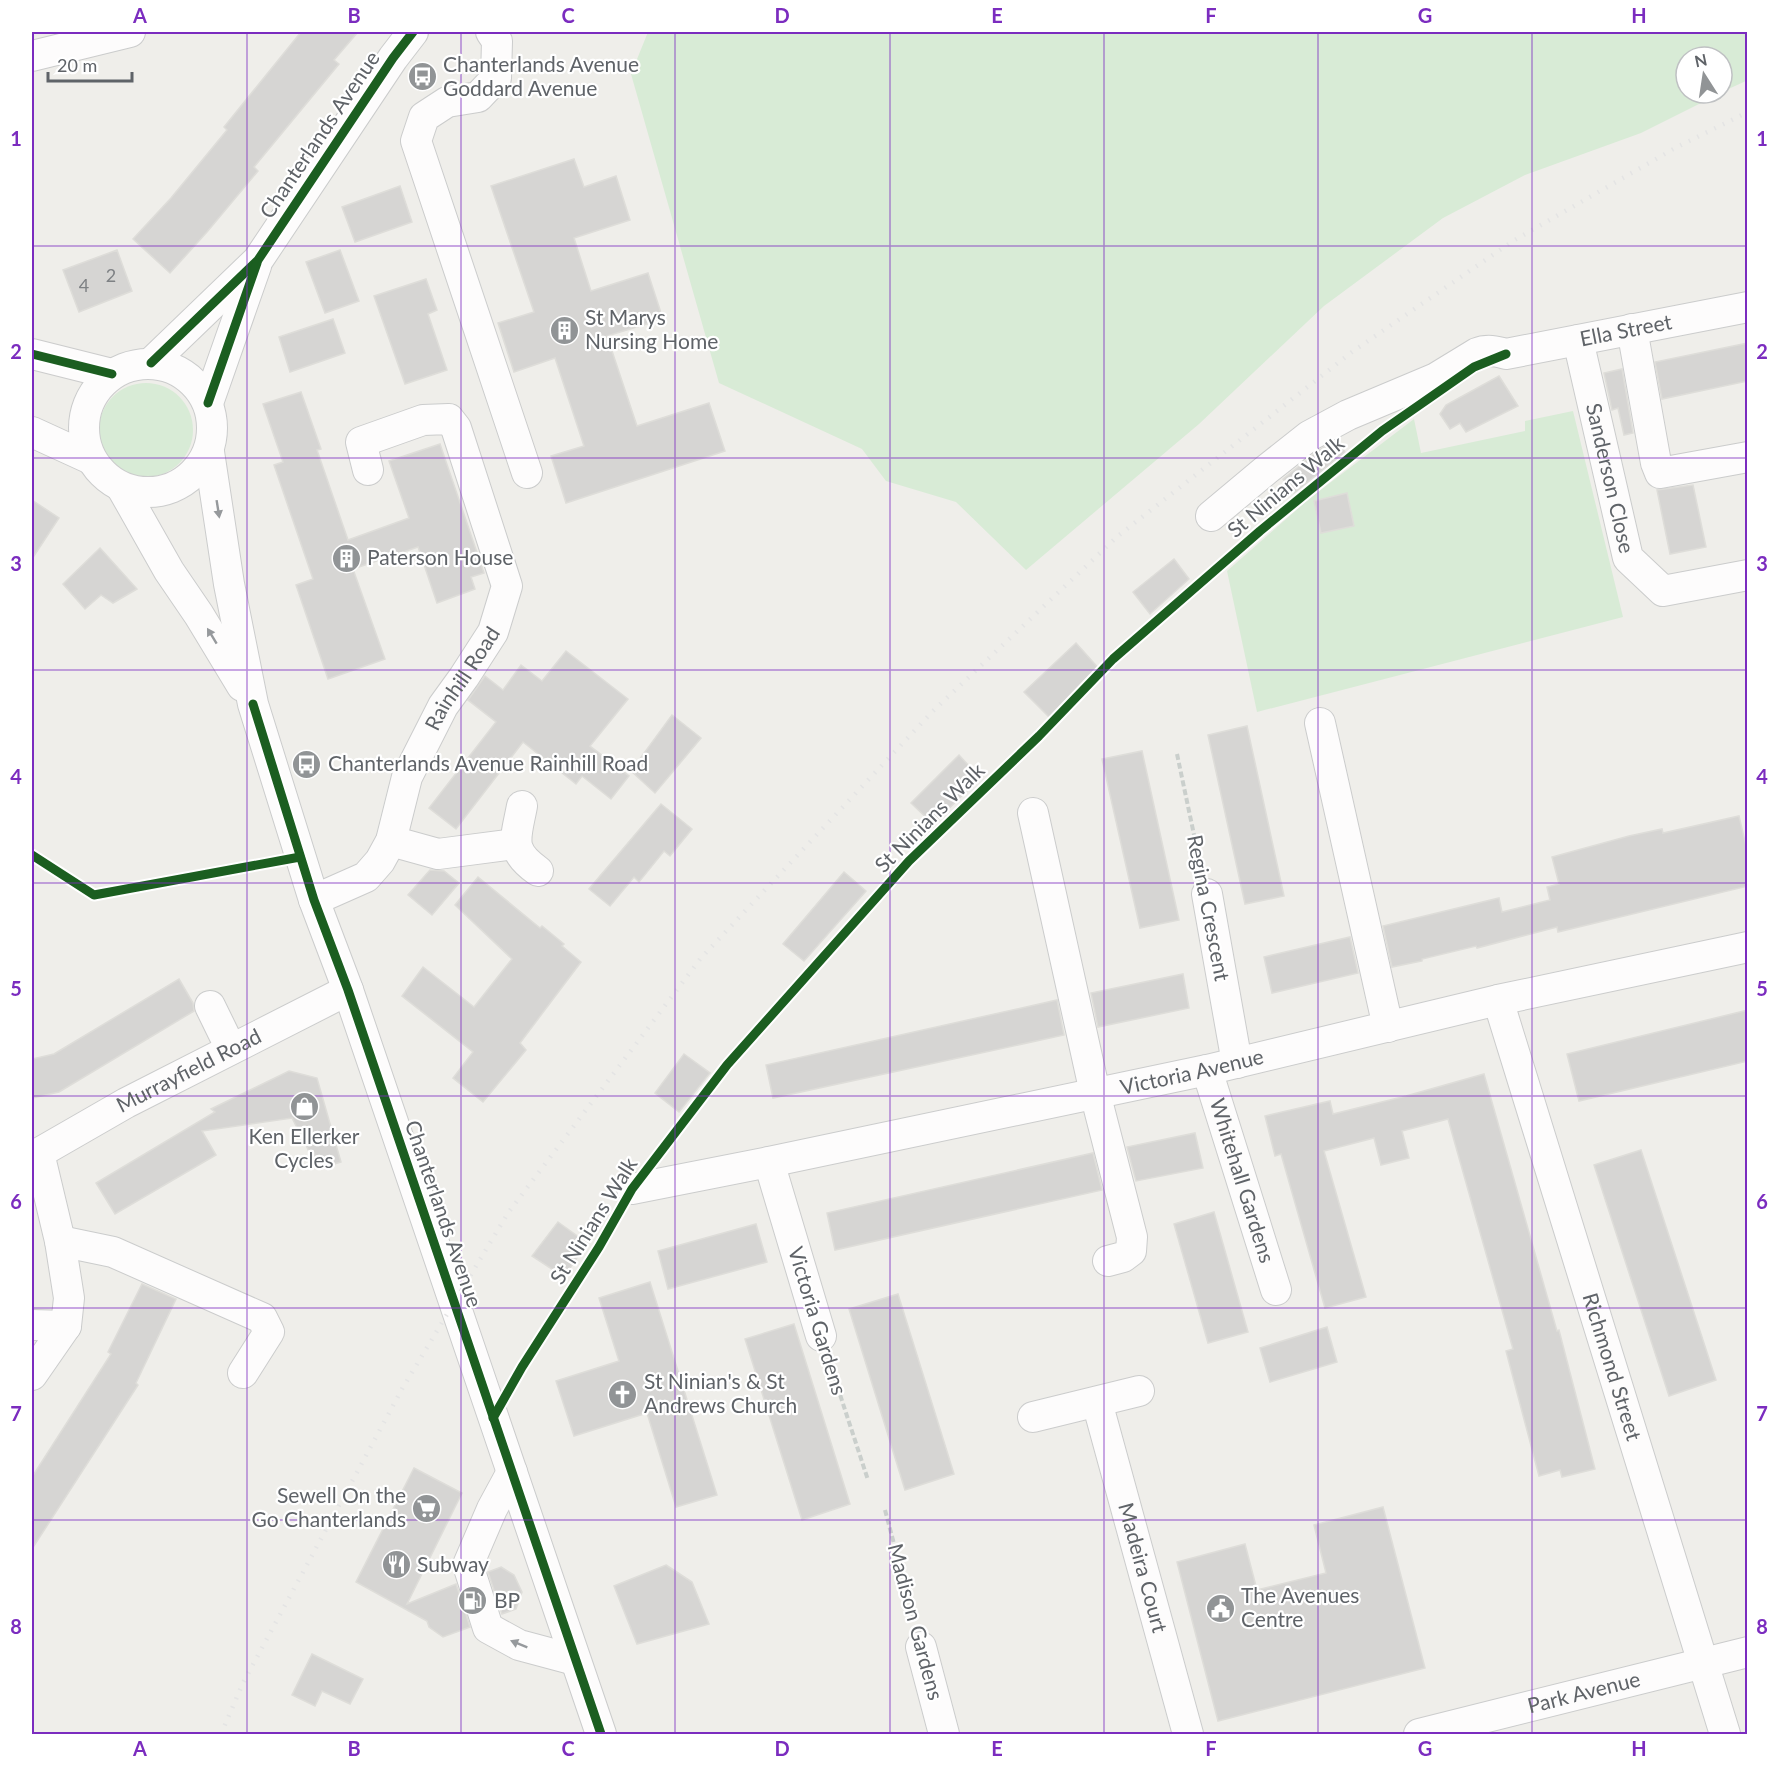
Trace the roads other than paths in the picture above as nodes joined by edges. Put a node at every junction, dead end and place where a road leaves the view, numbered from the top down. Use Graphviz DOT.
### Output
graph roads {
  1 [pos="413,32"];
  2 [pos="491,32"];
  3 [pos="112,34"];
  4 [pos="32,56"];
  5 [pos="258,260"];
  6 [pos="1748,307"];
  7 [pos="1632,329"];
  8 [pos="1578,340"];
  9 [pos="32,354"];
  10 [pos="151,363"];
  11 [pos="112,374"];
  12 [pos="208,403"];
  13 [pos="32,432"];
  14 [pos="209,452"];
  15 [pos="1748,457"];
  16 [pos="91,459"];
  17 [pos="368,470"];
  18 [pos="527,473"];
  19 [pos="122,488"];
  20 [pos="1211,516"];
  21 [pos="1748,575"];
  22 [pos="252,704"];
  23 [pos="1320,723"];
  24 [pos="522,806"];
  25 [pos="1033,813"];
  26 [pos="392,841"];
  27 [pos="515,844"];
  28 [pos="538,871"];
  29 [pos="1207,894"];
  30 [pos="314,900"];
  31 [pos="1748,947"];
  32 [pos="348,990"];
  33 [pos="1498,1000"];
  34 [pos="210,1006"];
  35 [pos="1388,1027"];
  36 [pos="231,1048"];
  37 [pos="1237,1063"];
  38 [pos="1207,1070"];
  39 [pos="1095,1093"];
  40 [pos="35,1153"];
  41 [pos="769,1162"];
  42 [pos="632,1189"];
  43 [pos="60,1241"];
  44 [pos="1108,1261"];
  45 [pos="1276,1290"];
  46 [pos="32,1325"];
  47 [pos="66,1326"];
  48 [pos="821,1336"];
  49 [pos="243,1373"];
  50 [pos="32,1375"];
  51 [pos="1139,1391"];
  52 [pos="1097,1402"];
  53 [pos="1033,1417"];
  54 [pos="512,1472"];
  55 [pos="921,1647"];
  56 [pos="1748,1652"];
  57 [pos="575,1660"];
  58 [pos="1703,1664"];
  59 [pos="601,1734"];
  60 [pos="944,1734"];
  61 [pos="1188,1734"];
  62 [pos="1419,1734"];
  63 [pos="1725,1734"];
  1 -- 5 [label="street, Chanterlands Avenue"];
  2 -- 18 [label="street"];
  3 -- 4 [label="street"];
  5 -- 10 [label="street, Chanterlands Avenue"];
  5 -- 12 [label="street, Chanterlands Avenue"];
  6 -- 7 [label="street, Ella Street"];
  7 -- 8 [label="street, Ella Street"];
  7 -- 15 [label="street"];
  8 -- 20 [label="street, Ella Street"];
  8 -- 21 [label="street, Sanderson Close"];
  9 -- 11 [label="street"];
  10 -- 11 [label="street"];
  10 -- 12 [label="street"];
  11 -- 16 [label="street"];
  12 -- 14 [label="street"];
  13 -- 16 [label="street"];
  14 -- 19 [label="street"];
  14 -- 22 [label="street, Chanterlands Avenue, one-way"];
  16 -- 19 [label="street"];
  17 -- 26 [label="street, Rainhill Road"];
  22 -- 19 [label="street, Chanterlands Avenue, one-way"];
  22 -- 30 [label="street, Chanterlands Avenue"];
  23 -- 35 [label="street"];
  24 -- 27 [label="street"];
  25 -- 39 [label="street"];
  26 -- 27 [label="street"];
  26 -- 30 [label="street, Rainhill Road"];
  27 -- 28 [label="street"];
  29 -- 37 [label="street, Regina Crescent"];
  30 -- 32 [label="street, Chanterlands Avenue"];
  31 -- 33 [label="street, Victoria Avenue"];
  32 -- 36 [label="street, Murrayfield Road"];
  32 -- 54 [label="street, Chanterlands Avenue"];
  33 -- 35 [label="street, Victoria Avenue"];
  33 -- 58 [label="street, Richmond Street"];
  34 -- 36 [label="street"];
  35 -- 37 [label="street, Victoria Avenue"];
  36 -- 40 [label="street, Murrayfield Road"];
  37 -- 38 [label="street, Victoria Avenue"];
  38 -- 39 [label="street, Victoria Avenue"];
  38 -- 45 [label="street, Whitehall Gardens"];
  39 -- 41 [label="street, Victoria Avenue"];
  39 -- 44 [label="street"];
  40 -- 43 [label="street"];
  41 -- 42 [label="street, Victoria Avenue"];
  41 -- 48 [label="street, Victoria Gardens"];
  43 -- 47 [label="street"];
  43 -- 49 [label="street"];
  46 -- 47 [label="street"];
  47 -- 50 [label="street"];
  51 -- 52 [label="street"];
  52 -- 53 [label="street"];
  52 -- 61 [label="street, Madeira Court"];
  54 -- 57 [label="street, Chanterlands Avenue"];
  57 -- 54 [label="street, one-way"];
  55 -- 60 [label="street, Madison Gardens"];
  56 -- 58 [label="street, Park Avenue"];
  57 -- 59 [label="street, Chanterlands Avenue"];
  58 -- 62 [label="street, Park Avenue"];
  58 -- 63 [label="street, Richmond Street"];
}
